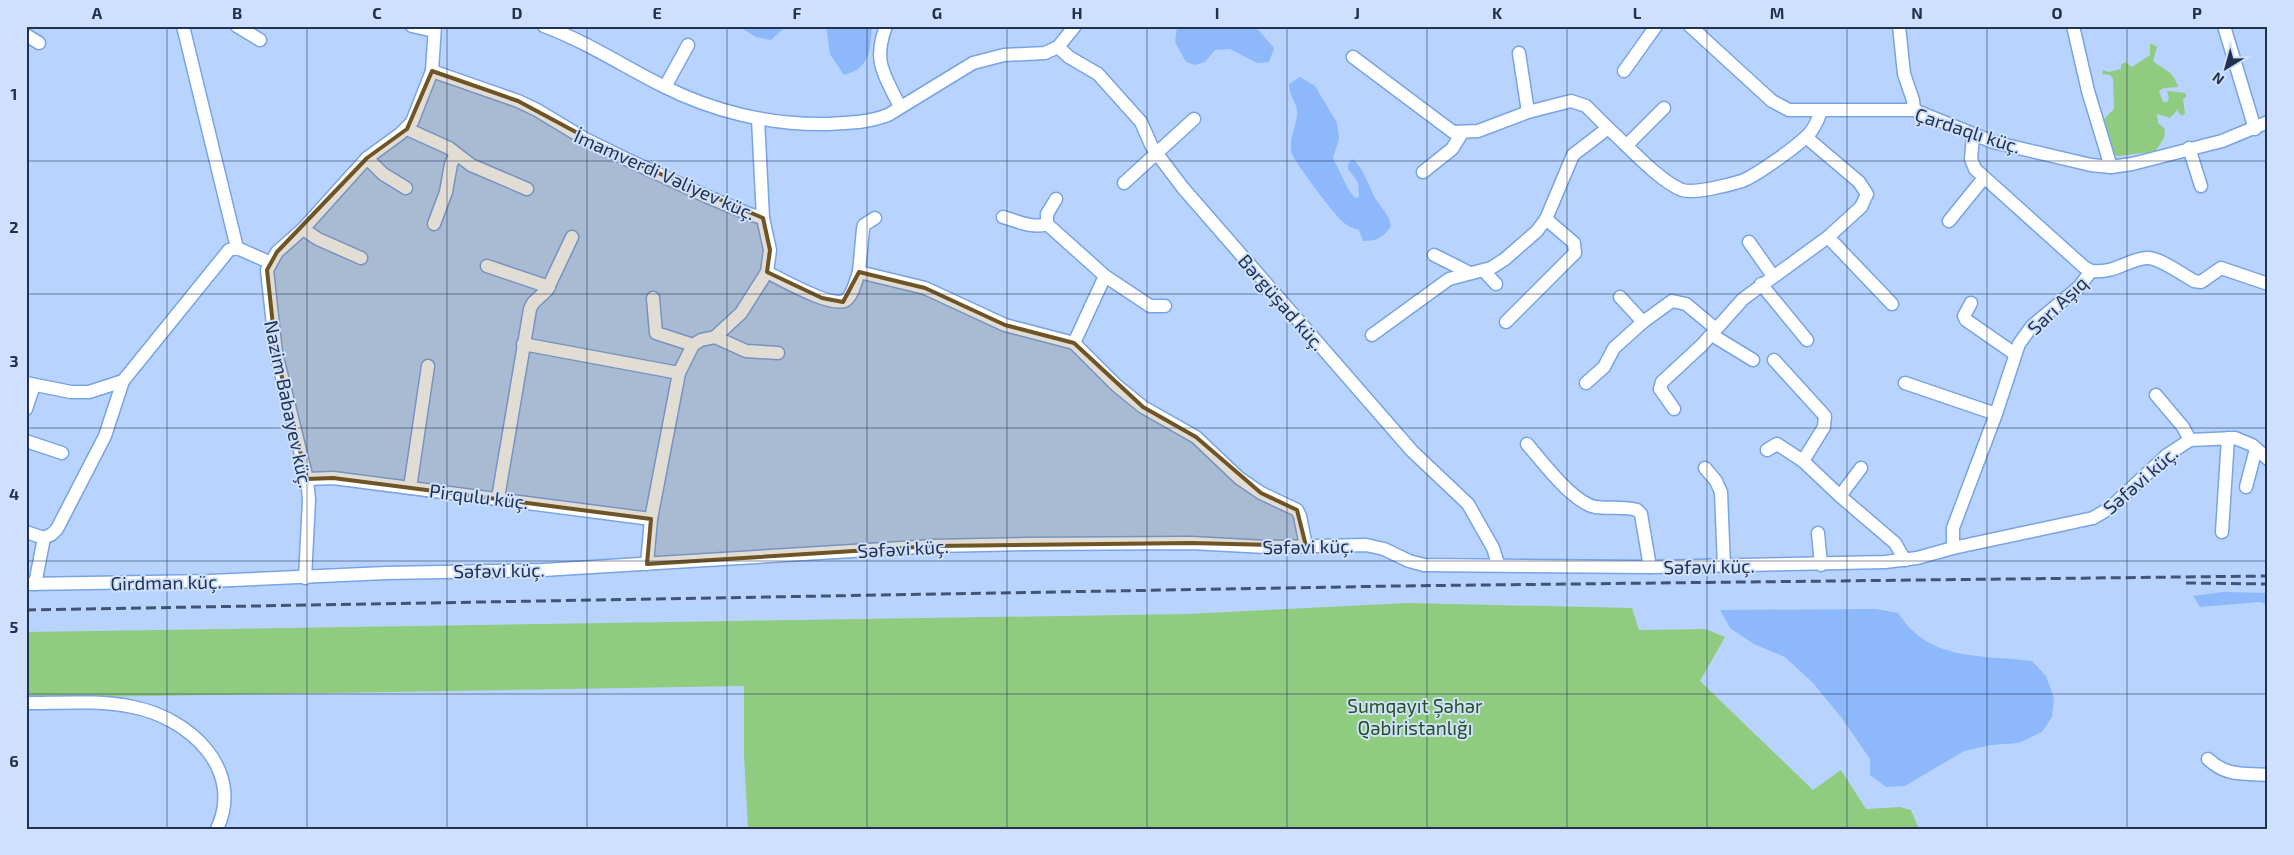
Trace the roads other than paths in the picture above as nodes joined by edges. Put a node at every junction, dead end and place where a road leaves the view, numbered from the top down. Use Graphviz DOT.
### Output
graph roads {
  1 [pos="183,26"];
  2 [pos="237,26"];
  3 [pos="412,26"];
  4 [pos="544,26"];
  5 [pos="886,26"];
  6 [pos="1075,26"];
  7 [pos="1656,26"];
  8 [pos="1690,26"];
  9 [pos="1899,26"];
  10 [pos="2073,26"];
  11 [pos="2224,26"];
  12 [pos="435,28"];
  13 [pos="26,35"];
  14 [pos="260,40"];
  15 [pos="39,43"];
  16 [pos="688,44"];
  17 [pos="1058,47"];
  18 [pos="1519,53"];
  19 [pos="1353,57"];
  20 [pos="432,71"];
  21 [pos="1624,71"];
  22 [pos="665,87"];
  23 [pos="900,107"];
  24 [pos="1664,108"];
  25 [pos="1914,110"];
  26 [pos="1821,111"];
  27 [pos="1528,112"];
  28 [pos="758,119"];
  29 [pos="1194,119"];
  30 [pos="2268,122"];
  31 [pos="1608,128"];
  32 [pos="407,129"];
  33 [pos="2255,129"];
  34 [pos="1462,133"];
  35 [pos="1973,136"];
  36 [pos="1806,137"];
  37 [pos="1628,145"];
  38 [pos="2190,148"];
  39 [pos="1156,153"];
  40 [pos="456,154"];
  41 [pos="367,158"];
  42 [pos="2111,167"];
  43 [pos="1423,172"];
  44 [pos="1983,179"];
  45 [pos="1124,183"];
  46 [pos="2201,186"];
  47 [pos="406,188"];
  48 [pos="526,189"];
  49 [pos="1056,199"];
  50 [pos="1003,217"];
  51 [pos="763,218"];
  52 [pos="875,218"];
  53 [pos="1546,219"];
  54 [pos="1949,220"];
  55 [pos="434,224"];
  56 [pos="1047,224"];
  57 [pos="303,230"];
  58 [pos="572,237"];
  59 [pos="1828,237"];
  60 [pos="1749,242"];
  61 [pos="237,248"];
  62 [pos="1434,254"];
  63 [pos="361,258"];
  64 [pos="269,262"];
  65 [pos="487,266"];
  66 [pos="1484,271"];
  67 [pos="2092,271"];
  68 [pos="767,272"];
  69 [pos="859,272"];
  70 [pos="1470,273"];
  71 [pos="1105,276"];
  72 [pos="1773,276"];
  73 [pos="1496,284"];
  74 [pos="1761,284"];
  75 [pos="2268,284"];
  76 [pos="549,287"];
  77 [pos="1620,297"];
  78 [pos="653,298"];
  79 [pos="1971,303"];
  80 [pos="1892,304"];
  81 [pos="1165,306"];
  82 [pos="1506,322"];
  83 [pos="1643,322"];
  84 [pos="1714,332"];
  85 [pos="1372,335"];
  86 [pos="715,336"];
  87 [pos="1807,340"];
  88 [pos="523,344"];
  89 [pos="1074,344"];
  90 [pos="694,345"];
  91 [pos="778,353"];
  92 [pos="2015,354"];
  93 [pos="1753,360"];
  94 [pos="1774,360"];
  95 [pos="428,366"];
  96 [pos="679,373"];
  97 [pos="123,381"];
  98 [pos="1905,382"];
  99 [pos="1586,383"];
  100 [pos="30,384"];
  101 [pos="2156,394"];
  102 [pos="26,409"];
  103 [pos="1674,409"];
  104 [pos="1996,414"];
  105 [pos="2228,438"];
  106 [pos="2190,440"];
  107 [pos="26,441"];
  108 [pos="1527,444"];
  109 [pos="2256,449"];
  110 [pos="1767,450"];
  111 [pos="62,453"];
  112 [pos="2268,459"];
  113 [pos="1803,461"];
  114 [pos="1704,468"];
  115 [pos="1861,468"];
  116 [pos="307,479"];
  117 [pos="2246,487"];
  118 [pos="410,488"];
  119 [pos="1840,496"];
  120 [pos="498,498"];
  121 [pos="650,519"];
  122 [pos="26,532"];
  123 [pos="2222,532"];
  124 [pos="1818,533"];
  125 [pos="44,538"];
  126 [pos="1306,546"];
  127 [pos="1953,548"];
  128 [pos="1905,560"];
  129 [pos="647,564"];
  130 [pos="1498,564"];
  131 [pos="1821,565"];
  132 [pos="1724,566"];
  133 [pos="1650,567"];
  134 [pos="305,578"];
  135 [pos="31,584"];
  136 [pos="26,703"];
  137 [pos="2208,759"];
  138 [pos="2268,775"];
  139 [pos="216,829"];
  1 -- 61 [label="street"];
  2 -- 14 [label="street"];
  3 -- 12 [label="street"];
  4 -- 22 [label="street"];
  5 -- 23 [label="street"];
  6 -- 17 [label="street"];
  7 -- 21 [label="street"];
  8 -- 26 [label="street, Çardaqlı küç."];
  9 -- 25 [label="street"];
  10 -- 42 [label="street"];
  11 -- 33 [label="street"];
  12 -- 20 [label="street"];
  13 -- 15 [label="street"];
  16 -- 22 [label="street"];
  17 -- 23 [label="street"];
  17 -- 39 [label="street, Bərgüşad küç."];
  18 -- 27 [label="street"];
  19 -- 34 [label="street"];
  20 -- 32 [label="street"];
  20 -- 51 [label="street, İmamverdi Vəliyev küç."];
  22 -- 28 [label="street"];
  23 -- 28 [label="street"];
  24 -- 37 [label="street"];
  25 -- 26 [label="street, Çardaqlı küç."];
  25 -- 35 [label="street, Çardaqlı küç."];
  26 -- 36 [label="street"];
  27 -- 31 [label="street"];
  27 -- 34 [label="street"];
  28 -- 51 [label="street"];
  29 -- 39 [label="street"];
  30 -- 33 [label="street, Çardaqlı küç."];
  31 -- 37 [label="street"];
  31 -- 53 [label="street"];
  32 -- 40 [label="street"];
  32 -- 41 [label="street"];
  33 -- 38 [label="street, Çardaqlı küç."];
  34 -- 43 [label="street"];
  35 -- 42 [label="street, Çardaqlı küç."];
  35 -- 44 [label="street"];
  36 -- 37 [label="street"];
  36 -- 59 [label="street"];
  38 -- 42 [label="street, Çardaqlı küç."];
  38 -- 46 [label="street"];
  39 -- 45 [label="street"];
  39 -- 130 [label="street, Bərgüşad küç."];
  40 -- 48 [label="street"];
  40 -- 55 [label="street"];
  41 -- 47 [label="street"];
  41 -- 57 [label="street"];
  44 -- 54 [label="street"];
  44 -- 67 [label="street"];
  49 -- 56 [label="street"];
  50 -- 56 [label="street"];
  51 -- 68 [label="street, İmamverdi Vəliyev küç."];
  52 -- 69 [label="street"];
  53 -- 66 [label="street"];
  53 -- 82 [label="street"];
  56 -- 71 [label="street"];
  57 -- 63 [label="street"];
  57 -- 64 [label="street"];
  58 -- 76 [label="street"];
  59 -- 72 [label="street"];
  59 -- 80 [label="street"];
  60 -- 72 [label="street"];
  61 -- 64 [label="street"];
  61 -- 97 [label="street"];
  62 -- 70 [label="street"];
  64 -- 116 [label="street, Nazim Babayev küç."];
  65 -- 76 [label="street"];
  66 -- 70 [label="street"];
  66 -- 73 [label="street"];
  67 -- 75 [label="street, Sarı Aşıq"];
  67 -- 92 [label="street, Sarı Aşıq"];
  68 -- 69 [label="street"];
  68 -- 86 [label="street, İmamverdi Vəliyev küç."];
  69 -- 89 [label="street"];
  70 -- 85 [label="street"];
  71 -- 81 [label="street"];
  71 -- 89 [label="street"];
  72 -- 74 [label="street"];
  74 -- 84 [label="street"];
  74 -- 87 [label="street"];
  76 -- 88 [label="street"];
  77 -- 83 [label="street"];
  78 -- 90 [label="street"];
  79 -- 92 [label="street"];
  83 -- 84 [label="street"];
  83 -- 99 [label="street"];
  84 -- 93 [label="street"];
  84 -- 103 [label="street"];
  86 -- 90 [label="street, İmamverdi Vəliyev küç."];
  86 -- 91 [label="street"];
  88 -- 96 [label="street"];
  88 -- 120 [label="street"];
  89 -- 126 [label="street"];
  90 -- 96 [label="street"];
  92 -- 104 [label="street, Sarı Aşıq"];
  94 -- 113 [label="street"];
  95 -- 118 [label="street"];
  96 -- 121 [label="street"];
  97 -- 100 [label="street"];
  97 -- 125 [label="street"];
  98 -- 104 [label="street"];
  100 -- 102 [label="street"];
  101 -- 106 [label="street"];
  104 -- 127 [label="street, Sarı Aşıq"];
  105 -- 106 [label="street, Səfəvi küç."];
  105 -- 109 [label="street, Səfəvi küç."];
  105 -- 123 [label="street"];
  106 -- 127 [label="street, Səfəvi küç."];
  107 -- 111 [label="street"];
  108 -- 133 [label="street"];
  109 -- 112 [label="street, Səfəvi küç."];
  109 -- 117 [label="street"];
  110 -- 113 [label="street"];
  113 -- 119 [label="street"];
  114 -- 132 [label="street"];
  115 -- 119 [label="street"];
  116 -- 118 [label="street, Pirqulu küç."];
  116 -- 134 [label="street, Nazim Babayev küç."];
  118 -- 120 [label="street, Pirqulu küç."];
  119 -- 128 [label="street"];
  120 -- 121 [label="street, Pirqulu küç."];
  121 -- 129 [label="street"];
  122 -- 125 [label="street"];
  124 -- 131 [label="street"];
  125 -- 135 [label="street"];
  126 -- 129 [label="street, Səfəvi küç."];
  126 -- 130 [label="street, Səfəvi küç."];
  127 -- 128 [label="street, Səfəvi küç."];
  128 -- 131 [label="street, Səfəvi küç."];
  129 -- 134 [label="street, Səfəvi küç."];
  130 -- 133 [label="street, Səfəvi küç."];
  131 -- 132 [label="street, Səfəvi küç."];
  132 -- 133 [label="street, Səfəvi küç."];
  134 -- 135 [label="street, Girdman küç."];
  136 -- 139 [label="street"];
  137 -- 138 [label="street"];
}
